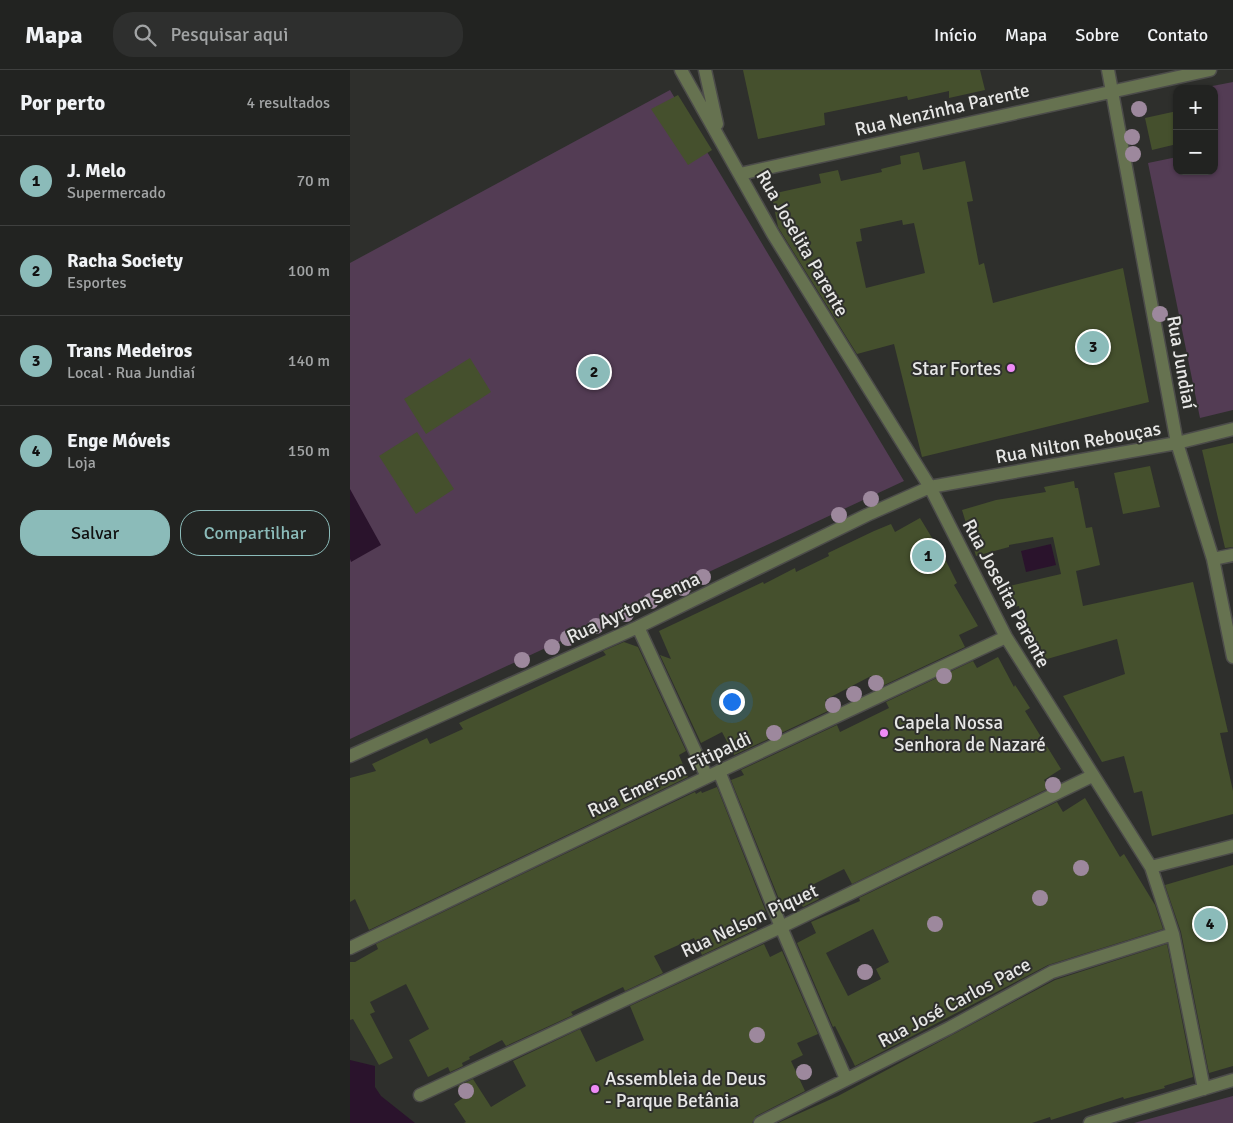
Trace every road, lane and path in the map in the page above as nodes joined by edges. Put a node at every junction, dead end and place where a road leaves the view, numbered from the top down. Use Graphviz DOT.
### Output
graph roads {
  1 [pos="681,70"];
  2 [pos="704,70"];
  3 [pos="1108,70"];
  4 [pos="1210,70"];
  5 [pos="1112,90"];
  6 [pos="719,137"];
  7 [pos="740,174"];
  8 [pos="1233,429"];
  9 [pos="1178,443"];
  10 [pos="930,488"];
  11 [pos="1233,555"];
  12 [pos="1213,559"];
  13 [pos="638,627"];
  14 [pos="1006,637"];
  15 [pos="1233,657"];
  16 [pos="350,756"];
  17 [pos="719,771"];
  18 [pos="1092,776"];
  19 [pos="707,777"];
  20 [pos="1233,846"];
  21 [pos="1151,867"];
  22 [pos="781,927"];
  23 [pos="1173,934"];
  24 [pos="350,948"];
  25 [pos="846,1079"];
  26 [pos="1233,1080"];
  27 [pos="1204,1089"];
  28 [pos="420,1096"];
  29 [pos="760,1123"];
  30 [pos="1090,1123"];
  1 -- 6 [label="street, Rua Joselita Parente"];
  2 -- 6 [label="street, Rua Joselita Parente"];
  3 -- 5 [label="street, Rua Jundiaí"];
  4 -- 5 [label="street, Rua Nenzinha Parente"];
  5 -- 7 [label="street, Rua Nenzinha Parente"];
  5 -- 9 [label="street, Rua Jundiaí"];
  6 -- 7 [label="street, Rua Joselita Parente"];
  7 -- 10 [label="street, Rua Joselita Parente"];
  8 -- 9 [label="street, Rua Nilton Rebouças"];
  9 -- 10 [label="street, Rua Nilton Rebouças"];
  9 -- 12 [label="street, Rua Jundiaí"];
  10 -- 13 [label="street, Rua Ayrton Senna"];
  10 -- 14 [label="street, Rua Joselita Parente"];
  11 -- 12 [label="street"];
  12 -- 15 [label="street, Rua Jundiaí"];
  13 -- 16 [label="street, Rua Ayrton Senna"];
  13 -- 19 [label="street"];
  14 -- 17 [label="street, Rua Emerson Fitipaldi"];
  14 -- 18 [label="street, Rua Joselita Parente"];
  17 -- 19 [label="street, Rua Emerson Fitipaldi"];
  17 -- 22 [label="street"];
  18 -- 21 [label="street, Rua Joselita Parente"];
  18 -- 22 [label="street, Rua Nelson Piquet"];
  19 -- 24 [label="street, Rua Emerson Fitipaldi"];
  20 -- 21 [label="street"];
  21 -- 23 [label="street, Rua Joselita Parente"];
  22 -- 25 [label="street"];
  22 -- 28 [label="street, Rua Nelson Piquet"];
  23 -- 25 [label="street, Rua José Carlos Pace"];
  23 -- 27 [label="street, Rua Joselita Parente"];
  25 -- 29 [label="street, Rua José Carlos Pace"];
  26 -- 27 [label="street"];
  27 -- 30 [label="street"];
}
